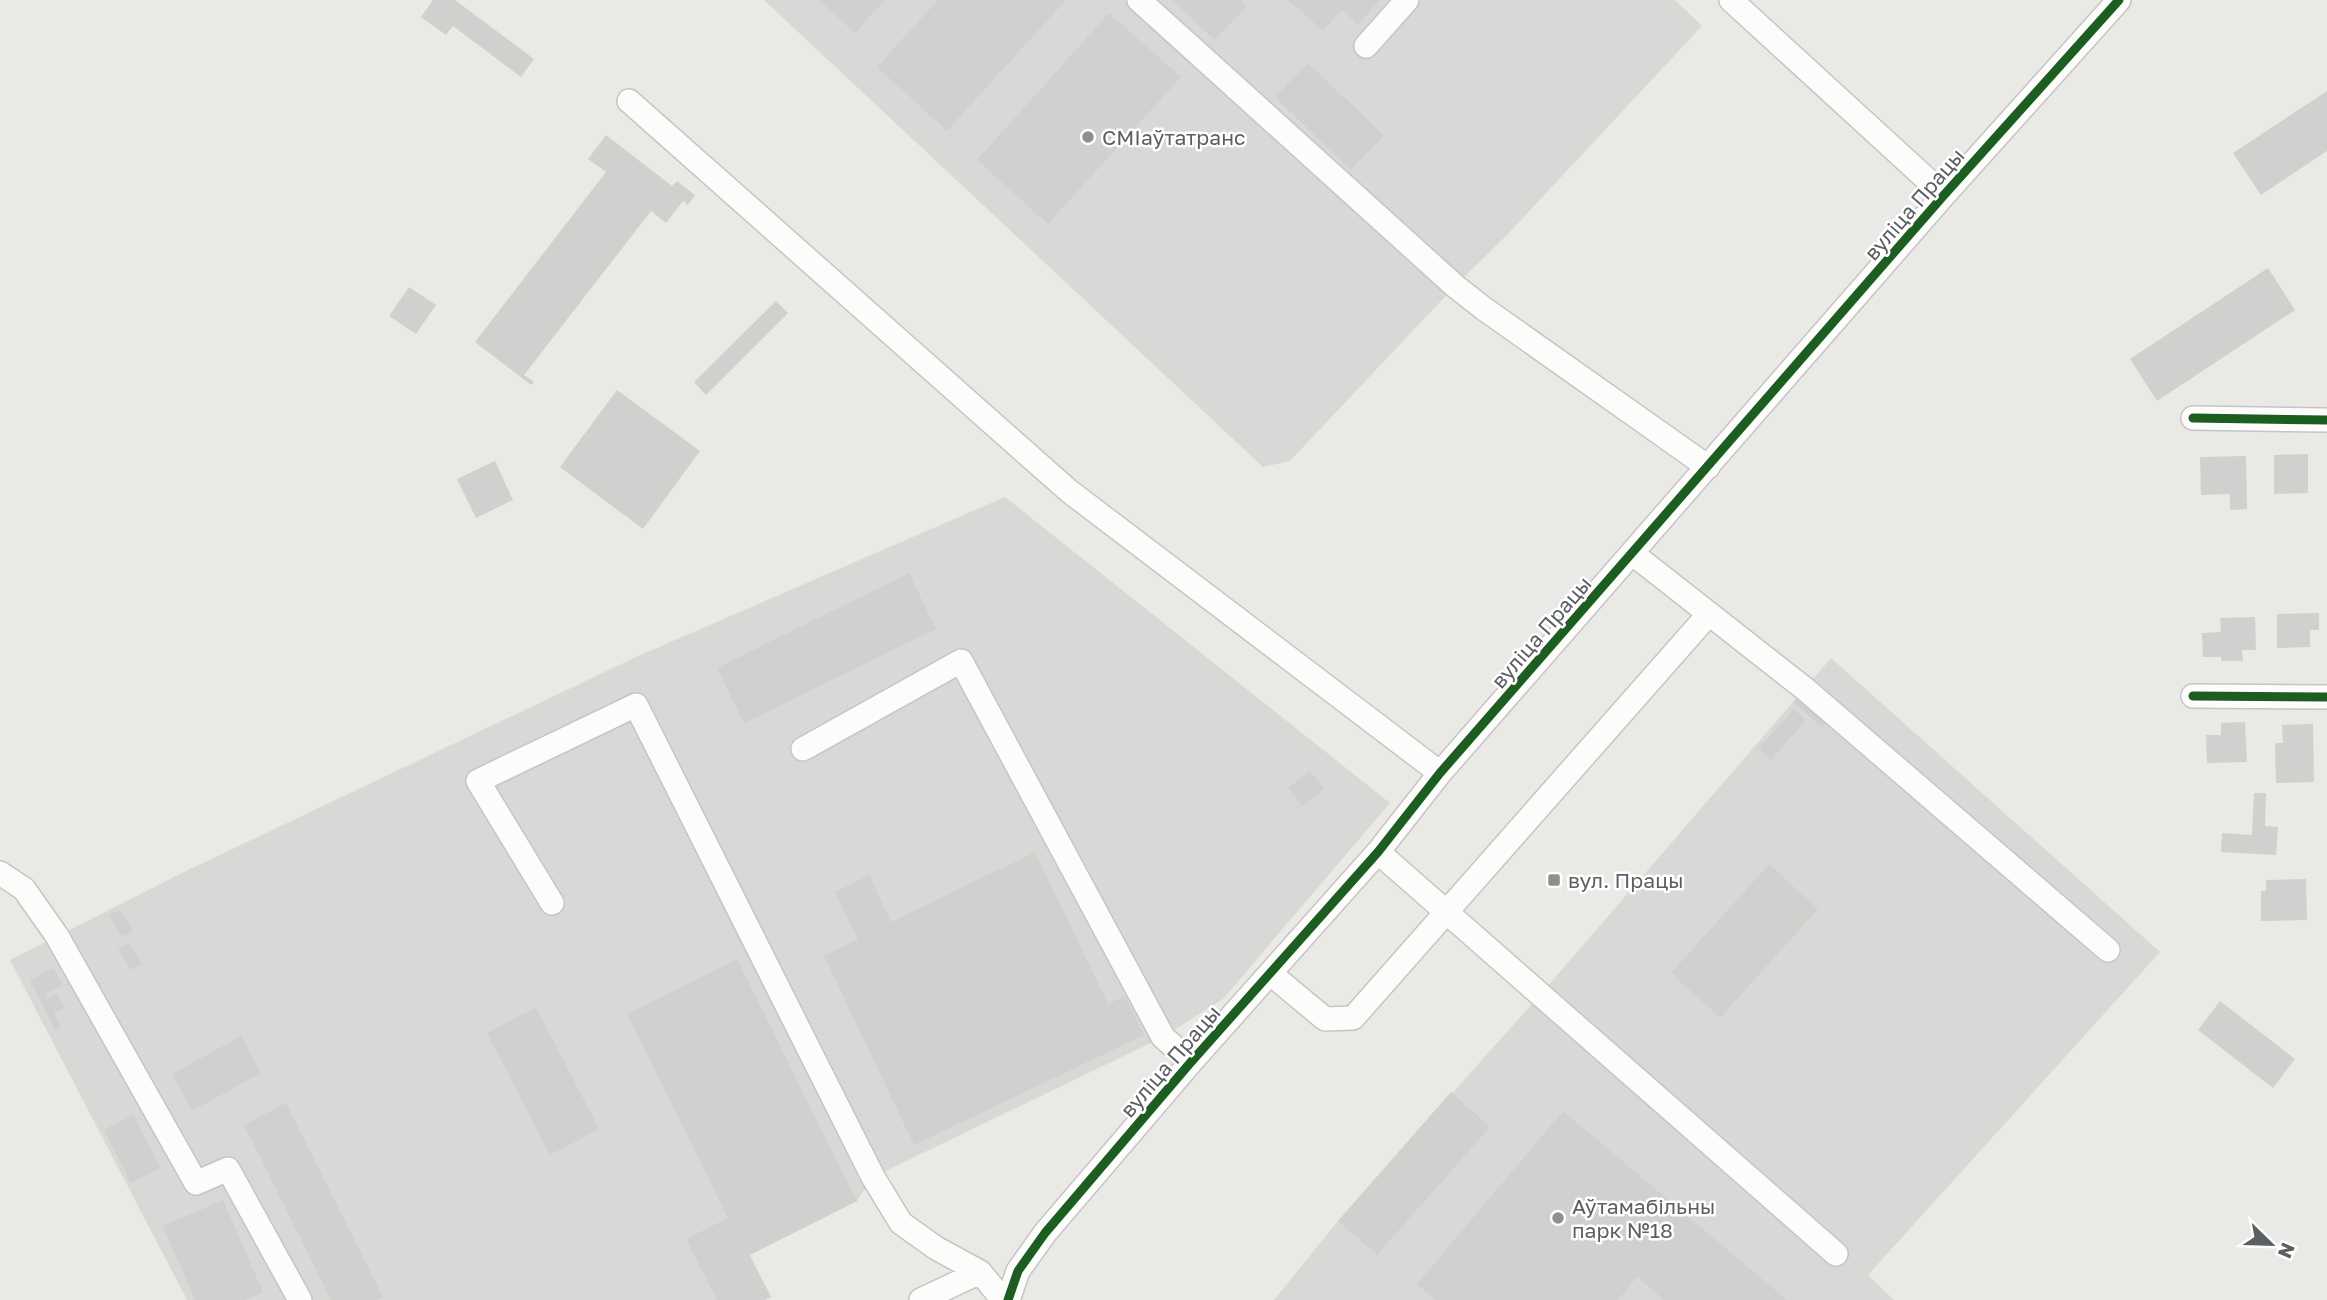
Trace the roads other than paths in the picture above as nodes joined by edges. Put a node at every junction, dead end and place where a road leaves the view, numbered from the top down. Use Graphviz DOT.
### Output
graph roads {
  1 [pos="1139,0"];
  2 [pos="1407,0"];
  3 [pos="1733,1"];
  4 [pos="2117,1"];
  5 [pos="1366,46"];
  6 [pos="629,101"];
  7 [pos="1944,195"];
  8 [pos="2193,418"];
  9 [pos="2327,419"];
  10 [pos="1708,467"];
  11 [pos="1633,554"];
  12 [pos="1708,615"];
  13 [pos="2193,696"];
  14 [pos="2327,697"];
  15 [pos="803,749"];
  16 [pos="1440,773"];
  17 [pos="1378,852"];
  18 [pos="0,873"];
  19 [pos="552,903"];
  20 [pos="1447,911"];
  21 [pos="2108,950"];
  22 [pos="1271,974"];
  23 [pos="1191,1062"];
  24 [pos="1836,1254"];
  25 [pos="980,1272"];
  26 [pos="300,1300"];
  27 [pos="921,1300"];
  28 [pos="1006,1300"];
  1 -- 10 [label="street"];
  2 -- 5 [label="street"];
  3 -- 7 [label="street"];
  4 -- 7 [label="street, вуліца Працы"];
  6 -- 16 [label="street"];
  7 -- 10 [label="street, вуліца Працы"];
  8 -- 9 [label="street"];
  10 -- 11 [label="street, вуліца Працы"];
  11 -- 12 [label="street"];
  11 -- 16 [label="street, вуліца Працы"];
  12 -- 20 [label="street"];
  12 -- 21 [label="street"];
  13 -- 14 [label="street"];
  15 -- 23 [label="street"];
  16 -- 17 [label="street, вуліца Працы"];
  17 -- 20 [label="street"];
  17 -- 22 [label="street, вуліца Працы"];
  18 -- 26 [label="street"];
  19 -- 25 [label="street"];
  20 -- 22 [label="street"];
  20 -- 24 [label="street"];
  22 -- 23 [label="street, вуліца Працы"];
  23 -- 28 [label="street, вуліца Працы"];
  25 -- 27 [label="street"];
  25 -- 28 [label="street, вуліца Працы"];
}
